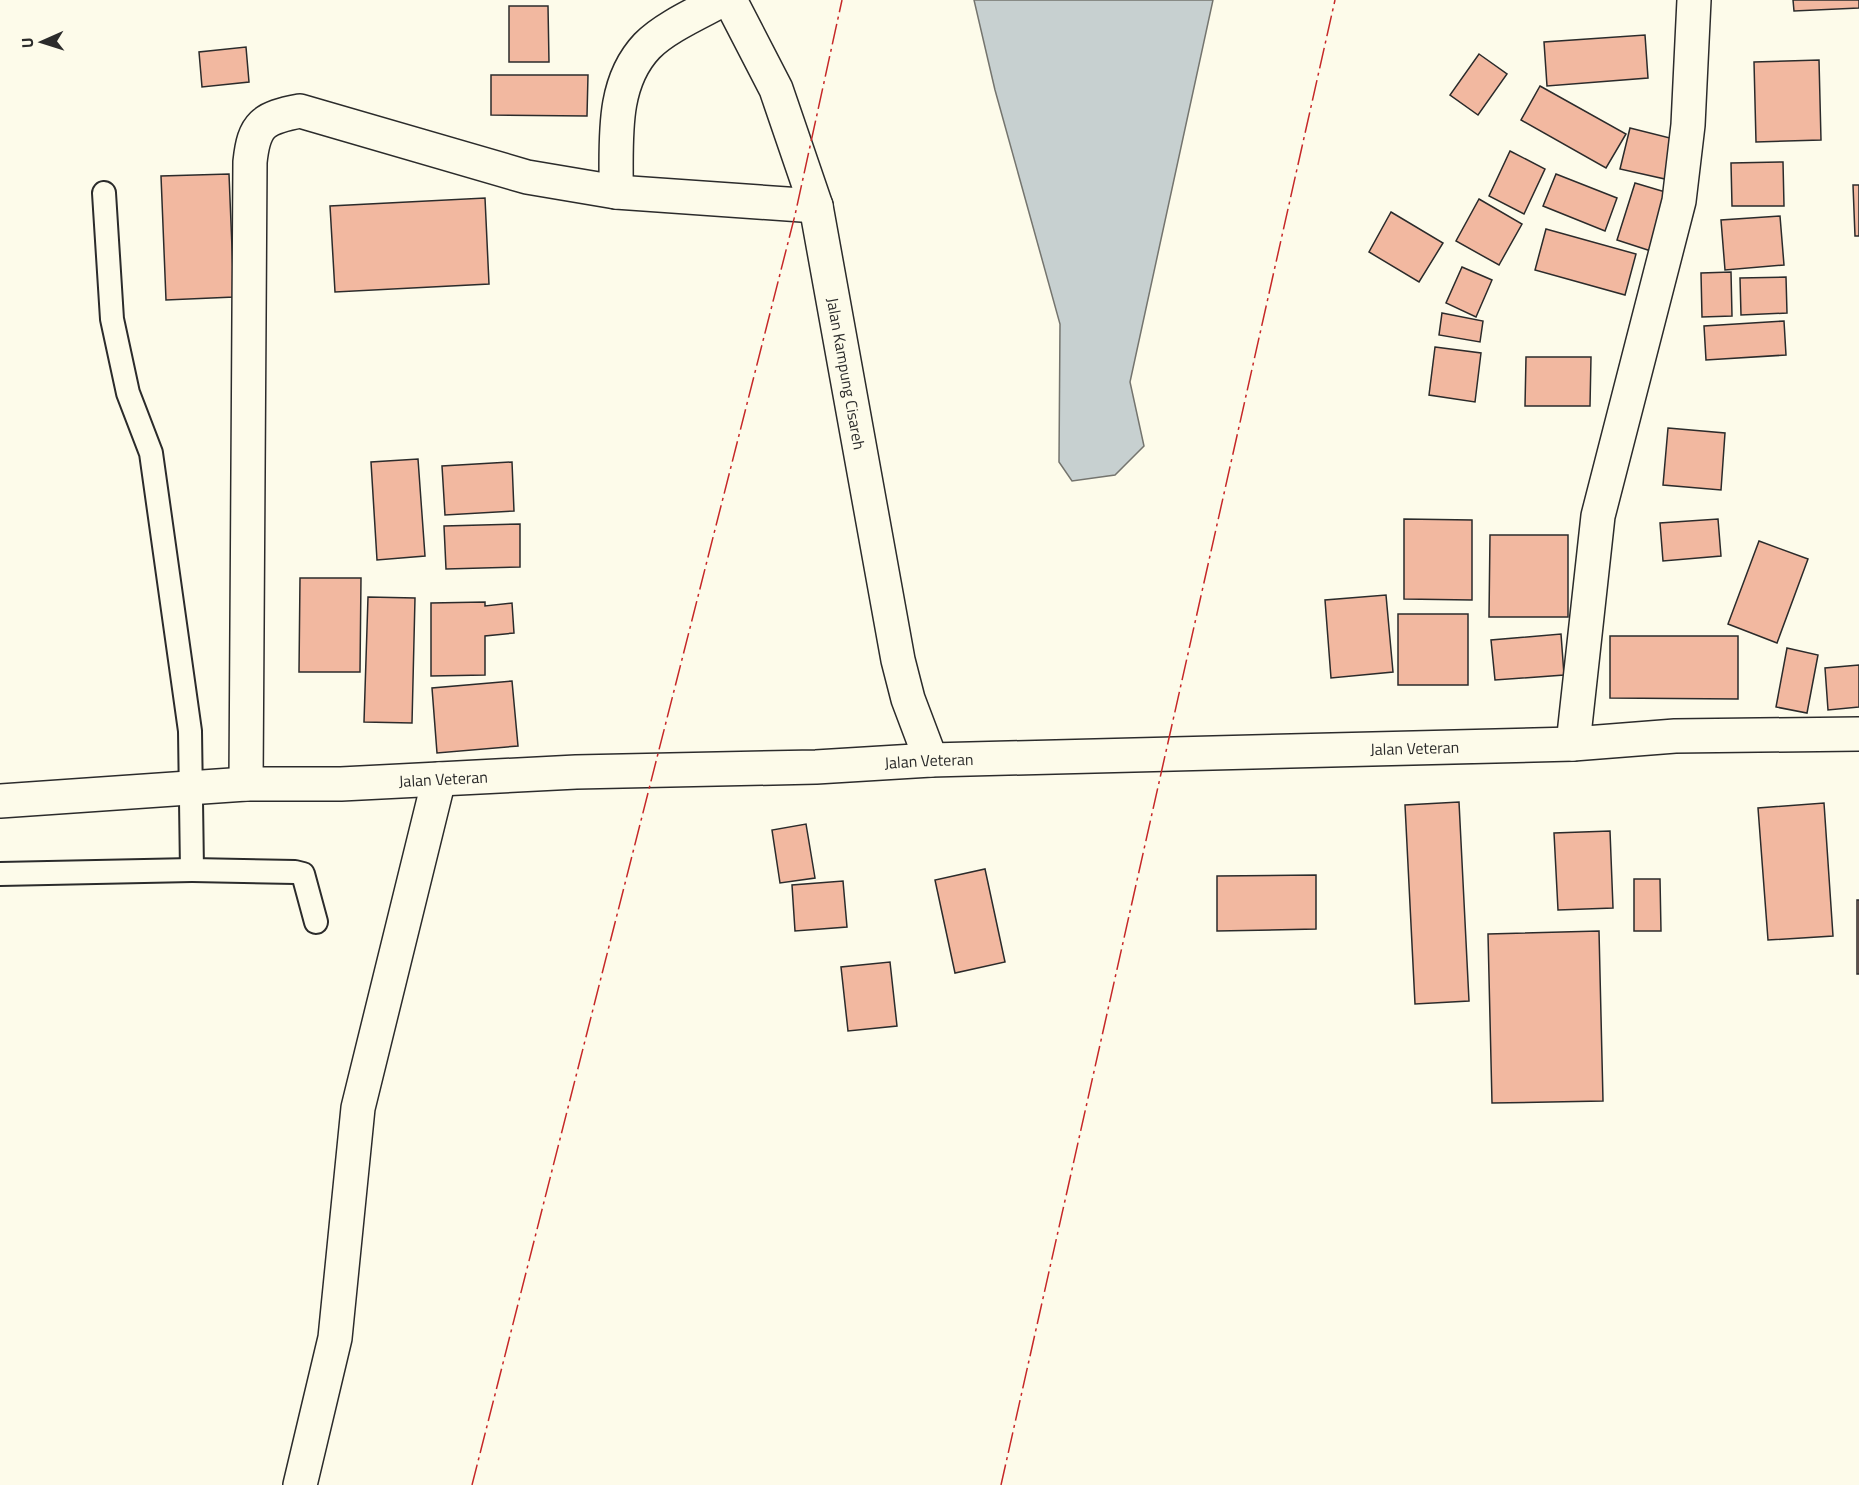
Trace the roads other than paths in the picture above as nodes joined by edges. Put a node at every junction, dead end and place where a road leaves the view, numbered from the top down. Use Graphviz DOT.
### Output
graph roads {
  1 [pos="722,0"];
  2 [pos="730,0"];
  3 [pos="1694,0"];
  4 [pos="616,192"];
  5 [pos="104,193"];
  6 [pos="816,206"];
  7 [pos="1859,734"];
  8 [pos="1573,744"];
  9 [pos="931,760"];
  10 [pos="439,779"];
  11 [pos="246,784"];
  12 [pos="191,788"];
  13 [pos="0,801"];
  14 [pos="192,870"];
  15 [pos="0,874"];
  16 [pos="316,922"];
  17 [pos="300,1485"];
  1 -- 4 [label="street"];
  2 -- 6 [label="street, Jalan Kampung Cisareh"];
  3 -- 8 [label="street"];
  4 -- 6 [label="street"];
  4 -- 11 [label="street"];
  5 -- 12 [label="lane"];
  6 -- 9 [label="street, Jalan Kampung Cisareh"];
  7 -- 8 [label="street, Jalan Veteran"];
  8 -- 9 [label="street, Jalan Veteran"];
  9 -- 10 [label="street, Jalan Veteran"];
  10 -- 11 [label="street, Jalan Veteran"];
  10 -- 17 [label="street"];
  11 -- 12 [label="street, Jalan Veteran"];
  12 -- 13 [label="street, Jalan Veteran"];
  12 -- 14 [label="lane"];
  14 -- 15 [label="lane"];
  14 -- 16 [label="lane"];
}
